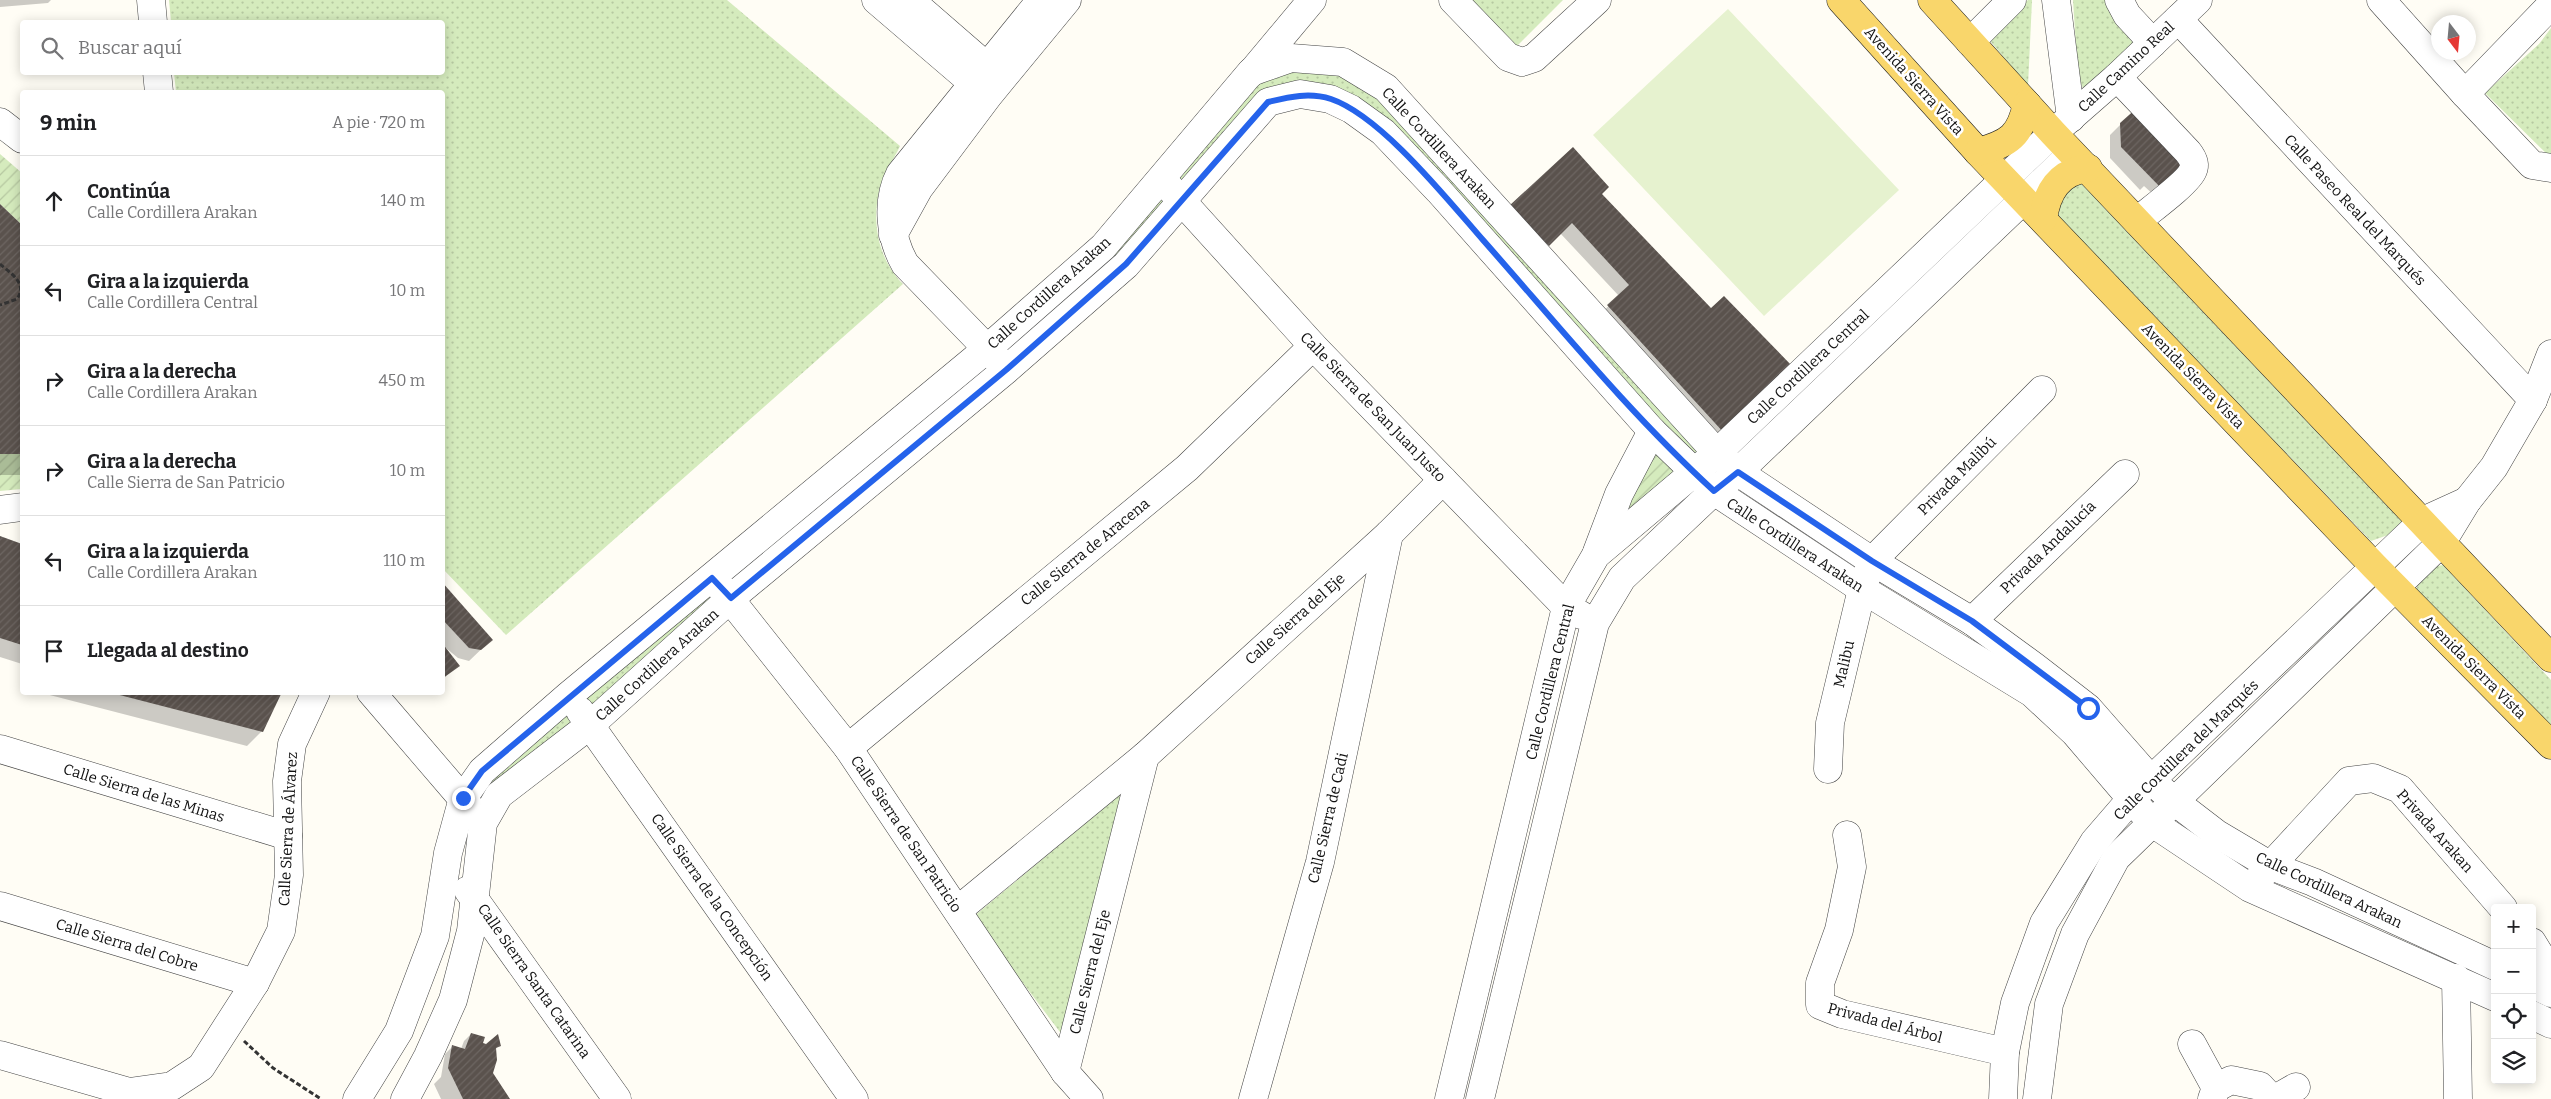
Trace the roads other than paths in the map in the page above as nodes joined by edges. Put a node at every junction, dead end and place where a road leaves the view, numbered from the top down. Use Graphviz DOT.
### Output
graph roads {
  1 [pos="150,0"];
  2 [pos="876,0"];
  3 [pos="910,0"];
  4 [pos="1041,0"];
  5 [pos="1067,0"];
  6 [pos="1312,0"];
  7 [pos="1453,0"];
  8 [pos="1597,0"];
  9 [pos="1841,0"];
  10 [pos="1932,0"];
  11 [pos="2012,0"];
  12 [pos="2056,0"];
  13 [pos="2119,0"];
  14 [pos="2198,0"];
  15 [pos="2381,0"];
  16 [pos="2551,5"];
  17 [pos="2178,19"];
  18 [pos="152,20"];
  19 [pos="1970,42"];
  20 [pos="2153,43"];
  21 [pos="1251,72"];
  22 [pos="157,75"];
  23 [pos="2118,77"];
  24 [pos="987,82"];
  25 [pos="159,90"];
  26 [pos="2464,94"];
  27 [pos="1268,102"];
  28 [pos="2027,104"];
  29 [pos="0,122"];
  30 [pos="2062,125"];
  31 [pos="20,137"];
  32 [pos="1978,152"];
  33 [pos="2080,161"];
  34 [pos="2551,168"];
  35 [pos="1161,178"];
  36 [pos="2006,179"];
  37 [pos="1182,200"];
  38 [pos="2034,210"];
  39 [pos="2138,221"];
  40 [pos="1313,346"];
  41 [pos="988,348"];
  42 [pos="2551,354"];
  43 [pos="1006,370"];
  44 [pos="2042,390"];
  45 [pos="2533,400"];
  46 [pos="1652,431"];
  47 [pos="1717,453"];
  48 [pos="1694,472"];
  49 [pos="1738,472"];
  50 [pos="2125,474"];
  51 [pos="1443,480"];
  52 [pos="1714,491"];
  53 [pos="2467,501"];
  54 [pos="20,507"];
  55 [pos="0,510"];
  56 [pos="2423,521"];
  57 [pos="1389,534"];
  58 [pos="2442,542"];
  59 [pos="1596,555"];
  60 [pos="1872,561"];
  61 [pos="2375,567"];
  62 [pos="712,578"];
  63 [pos="2395,587"];
  64 [pos="1862,589"];
  65 [pos="731,598"];
  66 [pos="1566,607"];
  67 [pos="1972,621"];
  68 [pos="1595,623"];
  69 [pos="2551,658"];
  70 [pos="315,695"];
  71 [pos="374,695"];
  72 [pos="568,696"];
  73 [pos="590,725"];
  74 [pos="2551,745"];
  75 [pos="848,748"];
  76 [pos="0,749"];
  77 [pos="1145,756"];
  78 [pos="1828,769"];
  79 [pos="2152,781"];
  80 [pos="463,798"];
  81 [pos="2132,798"];
  82 [pos="2174,801"];
  83 [pos="2151,822"];
  84 [pos="483,824"];
  85 [pos="1848,834"];
  86 [pos="288,836"];
  87 [pos="2271,866"];
  88 [pos="446,868"];
  89 [pos="2250,888"];
  90 [pos="474,896"];
  91 [pos="2500,904"];
  92 [pos="0,906"];
  93 [pos="958,910"];
  94 [pos="2536,949"];
  95 [pos="2491,964"];
  96 [pos="2551,974"];
  97 [pos="2456,978"];
  98 [pos="255,984"];
  99 [pos="2536,986"];
  100 [pos="2551,993"];
  101 [pos="2491,995"];
  102 [pos="2536,1017"];
  103 [pos="2551,1024"];
  104 [pos="2192,1044"];
  105 [pos="2005,1052"];
  106 [pos="0,1055"];
  107 [pos="1458,1059"];
  108 [pos="1488,1067"];
  109 [pos="1064,1072"];
  110 [pos="370,1092"];
  111 [pos="2214,1093"];
  112 [pos="2281,1095"];
  113 [pos="404,1099"];
  114 [pos="617,1099"];
  115 [pos="854,1099"];
  116 [pos="1089,1099"];
  117 [pos="1253,1099"];
  118 [pos="1449,1099"];
  119 [pos="1480,1099"];
  120 [pos="2003,1099"];
  121 [pos="2037,1099"];
  122 [pos="2458,1099"];
  1 -- 18 [label="street"];
  2 -- 24 [label="street"];
  3 -- 24 [label="street"];
  4 -- 24 [label="street"];
  5 -- 24 [label="street"];
  6 -- 21 [label="street"];
  7 -- 8 [label="street"];
  9 -- 32 [label="main road, Avenida Sierra Vista"];
  10 -- 19 [label="main road"];
  11 -- 19 [label="street"];
  12 -- 30 [label="street"];
  13 -- 20 [label="street"];
  14 -- 17 [label="street, Calle Camino Real"];
  15 -- 26 [label="street"];
  16 -- 26 [label="street"];
  17 -- 20 [label="street, Calle Camino Real"];
  17 -- 45 [label="street, Calle Paseo Real del Marqués"];
  19 -- 28 [label="main road"];
  20 -- 23 [label="street, Calle Camino Real"];
  21 -- 27 [label="street"];
  21 -- 35 [label="street, Calle Cordillera Arakan"];
  21 -- 47 [label="street, Calle Cordillera Arakan"];
  22 -- 25 [label="street"];
  23 -- 30 [label="street, Calle Camino Real"];
  23 -- 39 [label="street"];
  24 -- 41 [label="street"];
  26 -- 34 [label="street"];
  27 -- 37 [label="street, Calle Cordillera Arakan"];
  27 -- 46 [label="street, Calle Cordillera Arakan"];
  28 -- 30 [label="main road"];
  28 -- 32 [label="main road"];
  29 -- 31 [label="street"];
  30 -- 33 [label="main road"];
  30 -- 36 [label="street, Calle Cordillera Central"];
  32 -- 36 [label="main road, Avenida Sierra Vista"];
  33 -- 38 [label="street, Calle Cordillera Central"];
  33 -- 39 [label="main road"];
  35 -- 37 [label="street, Calle Sierra de San Juan Justo"];
  35 -- 41 [label="street, Calle Cordillera Arakan"];
  36 -- 38 [label="main road, Avenida Sierra Vista"];
  36 -- 47 [label="street, Calle Cordillera Central"];
  37 -- 40 [label="street, Calle Sierra de San Juan Justo"];
  37 -- 43 [label="street, Calle Cordillera Arakan"];
  38 -- 49 [label="street, Calle Cordillera Central"];
  38 -- 61 [label="main road, Avenida Sierra Vista"];
  39 -- 56 [label="main road"];
  40 -- 51 [label="street, Calle Sierra de San Juan Justo"];
  40 -- 75 [label="street, Calle Sierra de Aracena"];
  41 -- 43 [label="street"];
  41 -- 62 [label="street, Calle Cordillera Arakan"];
  42 -- 45 [label="street, Calle Cordillera del Marqués"];
  43 -- 65 [label="street, Calle Cordillera Arakan"];
  44 -- 60 [label="street, Privada Malibú"];
  45 -- 53 [label="street, Calle Cordillera del Marqués"];
  46 -- 48 [label="street, Calle Cordillera Arakan"];
  46 -- 59 [label="street"];
  47 -- 48 [label="street, Calle Cordillera Central"];
  47 -- 49 [label="street, Calle Cordillera Arakan"];
  48 -- 52 [label="street, Calle Cordillera Arakan"];
  48 -- 59 [label="street, Calle Cordillera Central"];
  49 -- 52 [label="street, Calle Cordillera Central"];
  49 -- 60 [label="street, Calle Cordillera Arakan"];
  50 -- 67 [label="street, Privada Andalucía"];
  51 -- 57 [label="street, Calle Sierra del Eje"];
  51 -- 66 [label="street, Calle Sierra de San Juan Justo"];
  52 -- 64 [label="street, Calle Cordillera Arakan"];
  52 -- 68 [label="street, Calle Cordillera Central"];
  53 -- 56 [label="street, Calle Cordillera del Marqués"];
  53 -- 58 [label="street, Calle Cordillera del Marqués"];
  54 -- 55 [label="street"];
  56 -- 58 [label="main road"];
  56 -- 61 [label="street, Calle Cordillera del Marqués"];
  57 -- 77 [label="street, Calle Sierra del Eje"];
  57 -- 117 [label="street, Calle Sierra de Cadi"];
  58 -- 63 [label="street, Calle Cordillera del Marqués"];
  58 -- 69 [label="main road"];
  59 -- 66 [label="street, Calle Cordillera Central"];
  60 -- 64 [label="street, Malibu"];
  60 -- 67 [label="street, Calle Cordillera Arakan"];
  61 -- 63 [label="main road, Avenida Sierra Vista"];
  61 -- 79 [label="street, Calle Cordillera del Marqués"];
  62 -- 65 [label="street, Calle Sierra de San Patricio"];
  62 -- 72 [label="street, Calle Cordillera Arakan"];
  63 -- 74 [label="main road, Avenida Sierra Vista"];
  63 -- 82 [label="street, Calle Cordillera del Marqués"];
  64 -- 78 [label="street, Malibu"];
  64 -- 81 [label="street, Calle Cordillera Arakan"];
  65 -- 73 [label="street, Calle Cordillera Arakan"];
  65 -- 75 [label="street, Calle Sierra de San Patricio"];
  66 -- 68 [label="street, Calle Sierra de San Juan Justo"];
  66 -- 107 [label="street, Calle Cordillera Central"];
  67 -- 79 [label="street, Calle Cordillera Arakan"];
  68 -- 108 [label="street, Calle Cordillera Central"];
  70 -- 86 [label="street, Calle Sierra de Álvarez"];
  71 -- 80 [label="street"];
  72 -- 73 [label="street, Calle Sierra de la Concepción"];
  72 -- 80 [label="street, Calle Cordillera Arakan"];
  73 -- 84 [label="street, Calle Cordillera Arakan"];
  73 -- 115 [label="street, Calle Sierra de la Concepción"];
  75 -- 93 [label="street, Calle Sierra de San Patricio"];
  76 -- 86 [label="street, Calle Sierra de las Minas"];
  77 -- 93 [label="street, Calle Sierra del Eje"];
  77 -- 109 [label="street, Calle Sierra del Eje"];
  79 -- 81 [label="street, Calle Cordillera del Marqués"];
  79 -- 82 [label="street, Calle Cordillera Arakan"];
  80 -- 84 [label="street"];
  80 -- 88 [label="street, Calle Cordillera Arakan"];
  81 -- 83 [label="street, Calle Cordillera Arakan"];
  81 -- 105 [label="street, Calle Cordillera del Marqués"];
  82 -- 83 [label="street, Calle Cordillera del Marqués"];
  82 -- 87 [label="street, Calle Cordillera Arakan"];
  83 -- 89 [label="street, Calle Cordillera Arakan"];
  83 -- 121 [label="street, Calle Cordillera del Marqués"];
  84 -- 90 [label="street, Calle Cordillera Arakan"];
  85 -- 105 [label="street, Privada del Árbol"];
  86 -- 98 [label="street, Calle Sierra de Álvarez"];
  87 -- 89 [label="street, Privada Arakan"];
  87 -- 91 [label="street, Privada Arakan"];
  87 -- 95 [label="street, Calle Cordillera Arakan"];
  88 -- 90 [label="street, Calle Sierra Santa Catarina"];
  88 -- 110 [label="street, Calle Cordillera Arakan"];
  89 -- 97 [label="street, Calle Cordillera Arakan"];
  90 -- 113 [label="street, Calle Cordillera Arakan"];
  90 -- 114 [label="street, Calle Sierra Santa Catarina"];
  92 -- 98 [label="street, Calle Sierra del Cobre"];
  93 -- 109 [label="street, Calle Sierra de San Patricio"];
  94 -- 96 [label="street"];
  97 -- 101 [label="street, Calle Cordillera Arakan"];
  97 -- 122 [label="street"];
  98 -- 106 [label="street, Calle Sierra de Álvarez"];
  99 -- 100 [label="street"];
  102 -- 103 [label="street"];
  104 -- 111 [label="street"];
  105 -- 120 [label="street, Calle Cordillera del Marqués"];
  107 -- 108 [label="street"];
  107 -- 118 [label="street, Calle Cordillera Central"];
  108 -- 119 [label="street, Calle Cordillera Central"];
  109 -- 116 [label="street, Calle Sierra de San Patricio"];
  111 -- 112 [label="street"];
}
